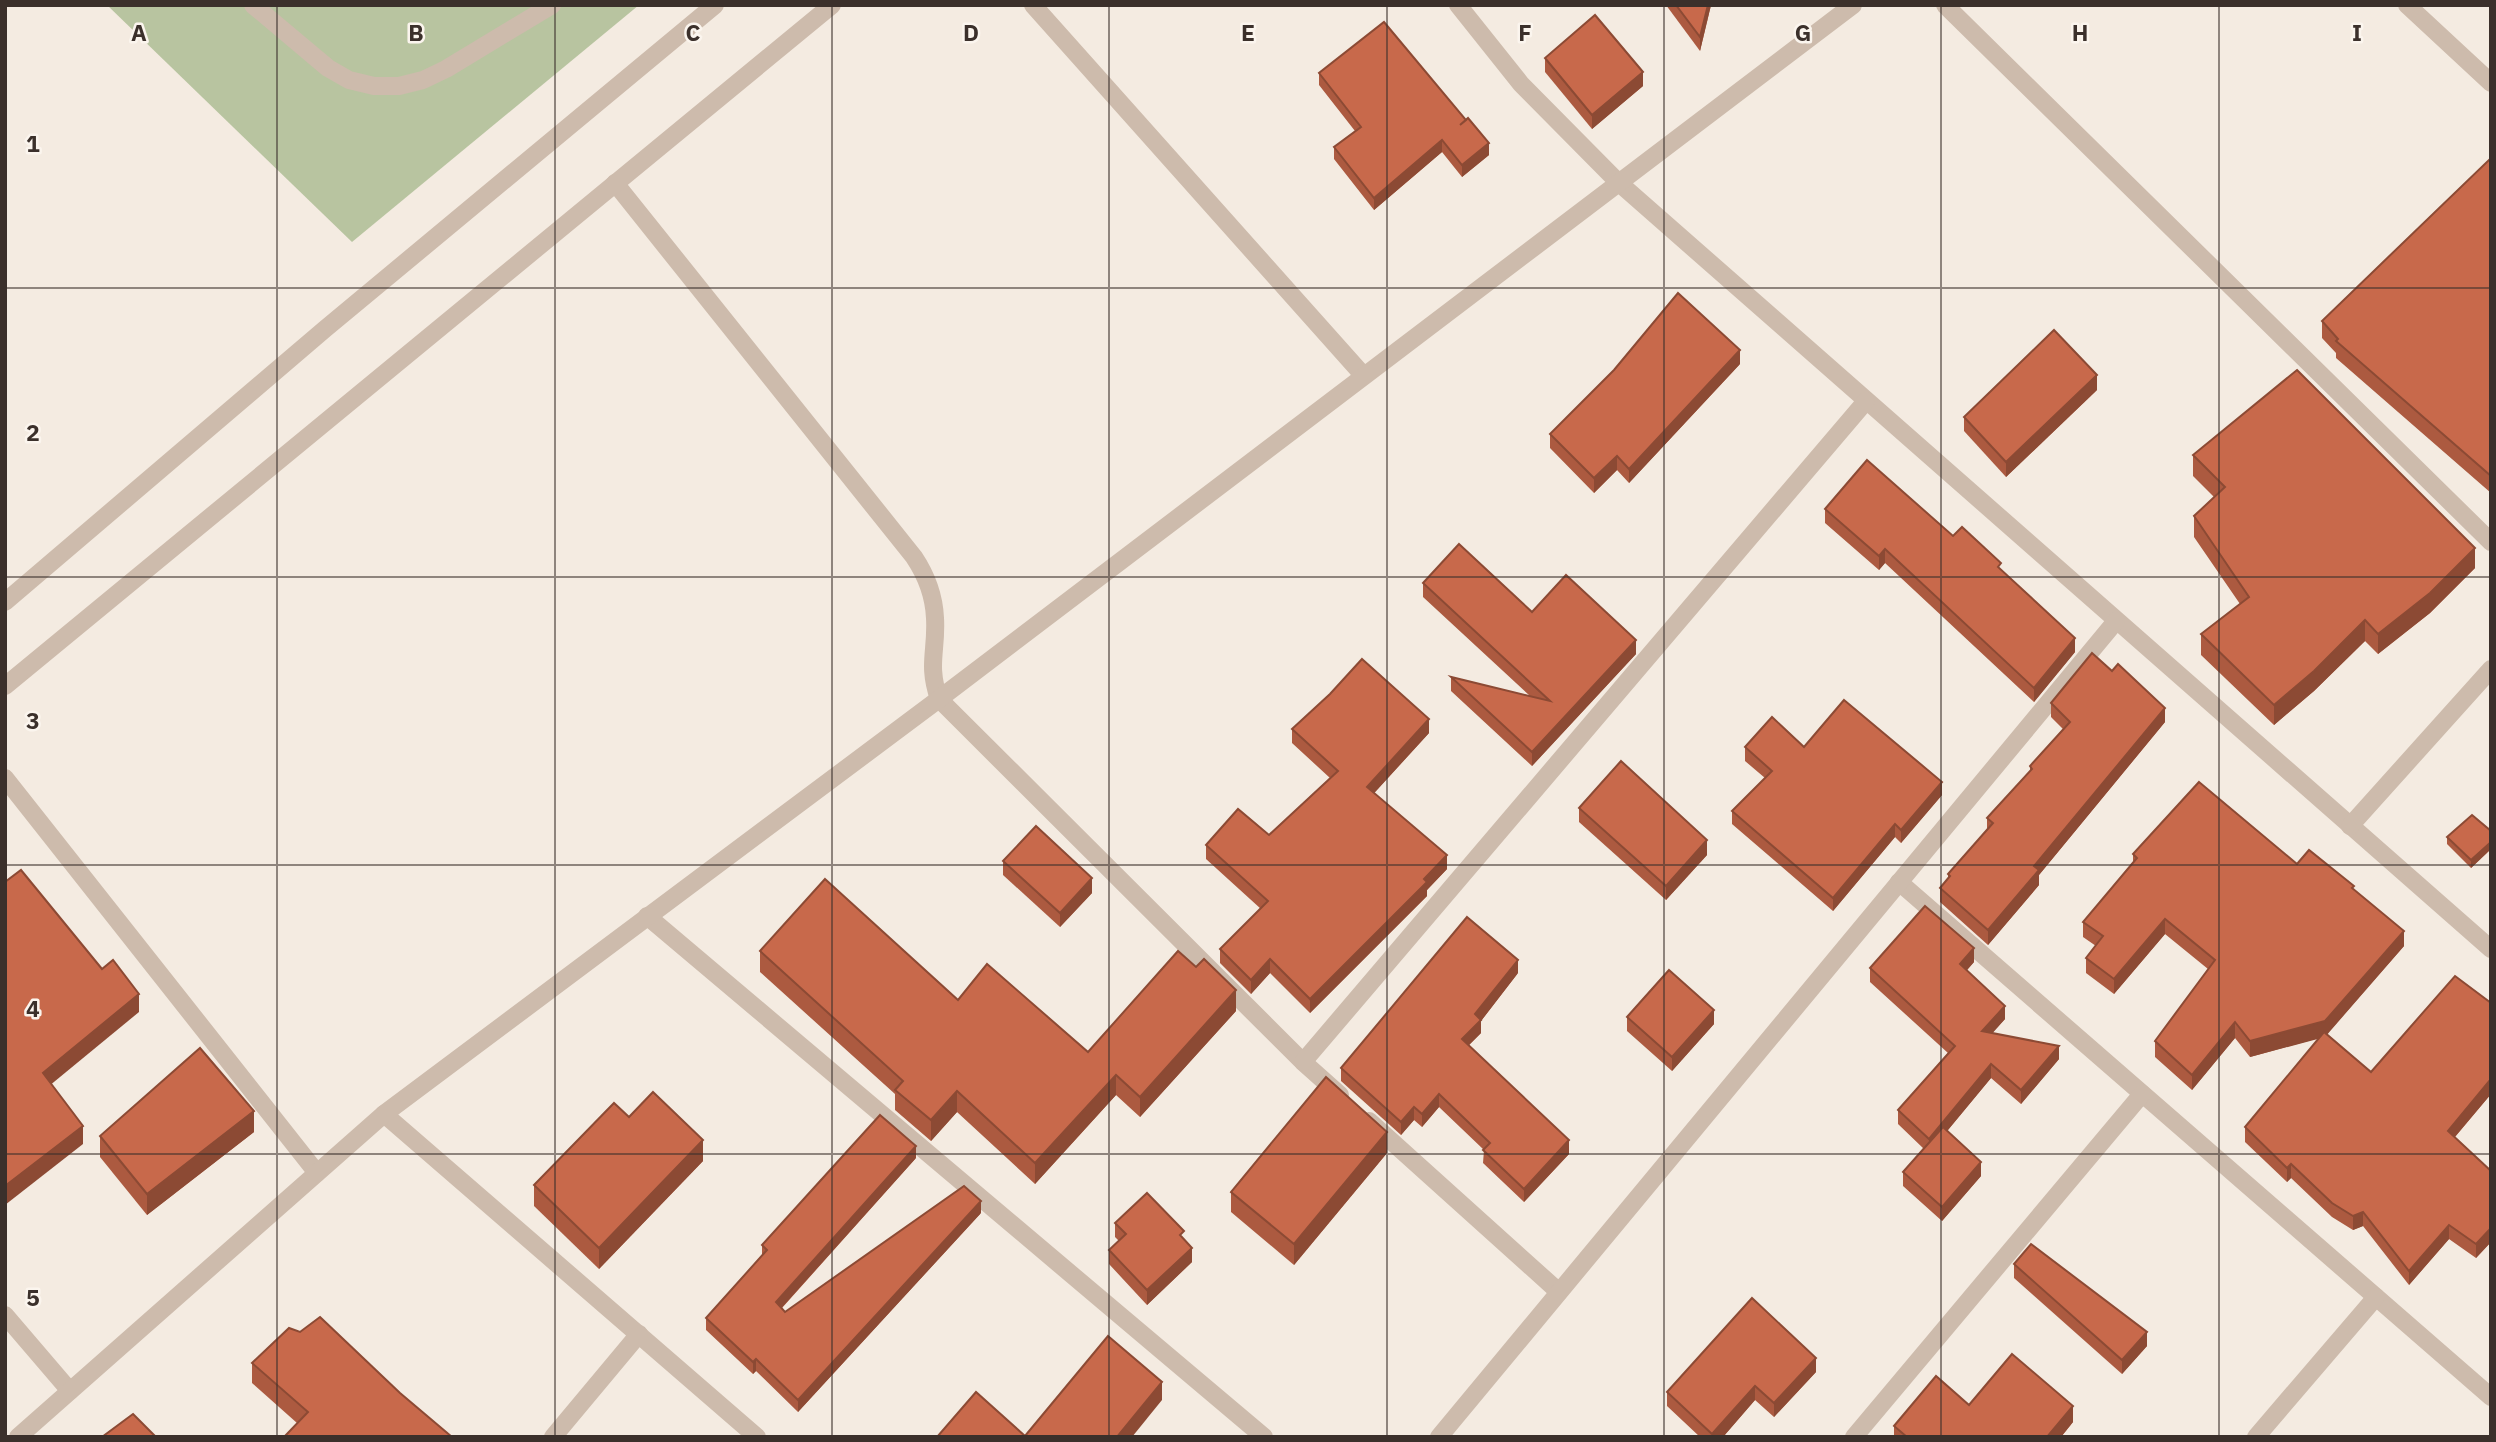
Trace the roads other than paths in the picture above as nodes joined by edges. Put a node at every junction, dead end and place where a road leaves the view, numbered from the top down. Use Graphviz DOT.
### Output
graph roads {
  1 [pos="253,5"];
  2 [pos="552,5"];
  3 [pos="715,5"];
  4 [pos="832,5"];
  5 [pos="1033,5"];
  6 [pos="1458,5"];
  7 [pos="1853,5"];
  8 [pos="1945,5"];
  9 [pos="2407,5"];
  10 [pos="2491,83"];
  11 [pos="1618,182"];
  12 [pos="615,183"];
  13 [pos="1363,375"];
  14 [pos="1866,401"];
  15 [pos="2491,542"];
  16 [pos="5,601"];
  17 [pos="2116,621"];
  18 [pos="2491,669"];
  19 [pos="5,686"];
  20 [pos="939,699"];
  21 [pos="5,778"];
  22 [pos="2350,826"];
  23 [pos="1899,882"];
  24 [pos="646,916"];
  25 [pos="2491,949"];
  26 [pos="1303,1062"];
  27 [pos="2142,1094"];
  28 [pos="384,1114"];
  29 [pos="317,1173"];
  30 [pos="1559,1292"];
  31 [pos="2376,1297"];
  32 [pos="5,1315"];
  33 [pos="639,1335"];
  34 [pos="70,1391"];
  35 [pos="2491,1397"];
  36 [pos="18,1437"];
  37 [pos="553,1437"];
  38 [pos="757,1437"];
  39 [pos="1264,1437"];
  40 [pos="1439,1437"];
  41 [pos="1854,1437"];
  42 [pos="2256,1437"];
  1 -- 2 [label="street"];
  3 -- 16 [label="street"];
  4 -- 12 [label="street"];
  5 -- 13 [label="street"];
  6 -- 11 [label="street"];
  7 -- 11 [label="street"];
  8 -- 15 [label="street"];
  9 -- 10 [label="street"];
  11 -- 13 [label="street"];
  11 -- 14 [label="street"];
  12 -- 19 [label="street"];
  12 -- 20 [label="street"];
  13 -- 20 [label="street"];
  14 -- 17 [label="street"];
  14 -- 26 [label="street"];
  17 -- 22 [label="street"];
  17 -- 23 [label="street"];
  18 -- 22 [label="street"];
  20 -- 24 [label="street"];
  20 -- 26 [label="street"];
  21 -- 29 [label="street"];
  22 -- 25 [label="street"];
  23 -- 27 [label="street"];
  23 -- 30 [label="street"];
  24 -- 28 [label="street"];
  24 -- 39 [label="street"];
  26 -- 30 [label="street"];
  27 -- 31 [label="street"];
  27 -- 41 [label="street"];
  28 -- 29 [label="street"];
  28 -- 33 [label="street"];
  29 -- 34 [label="street"];
  30 -- 40 [label="street"];
  31 -- 35 [label="street"];
  31 -- 42 [label="street"];
  32 -- 34 [label="street"];
  33 -- 37 [label="street"];
  33 -- 38 [label="street"];
  34 -- 36 [label="street"];
}
